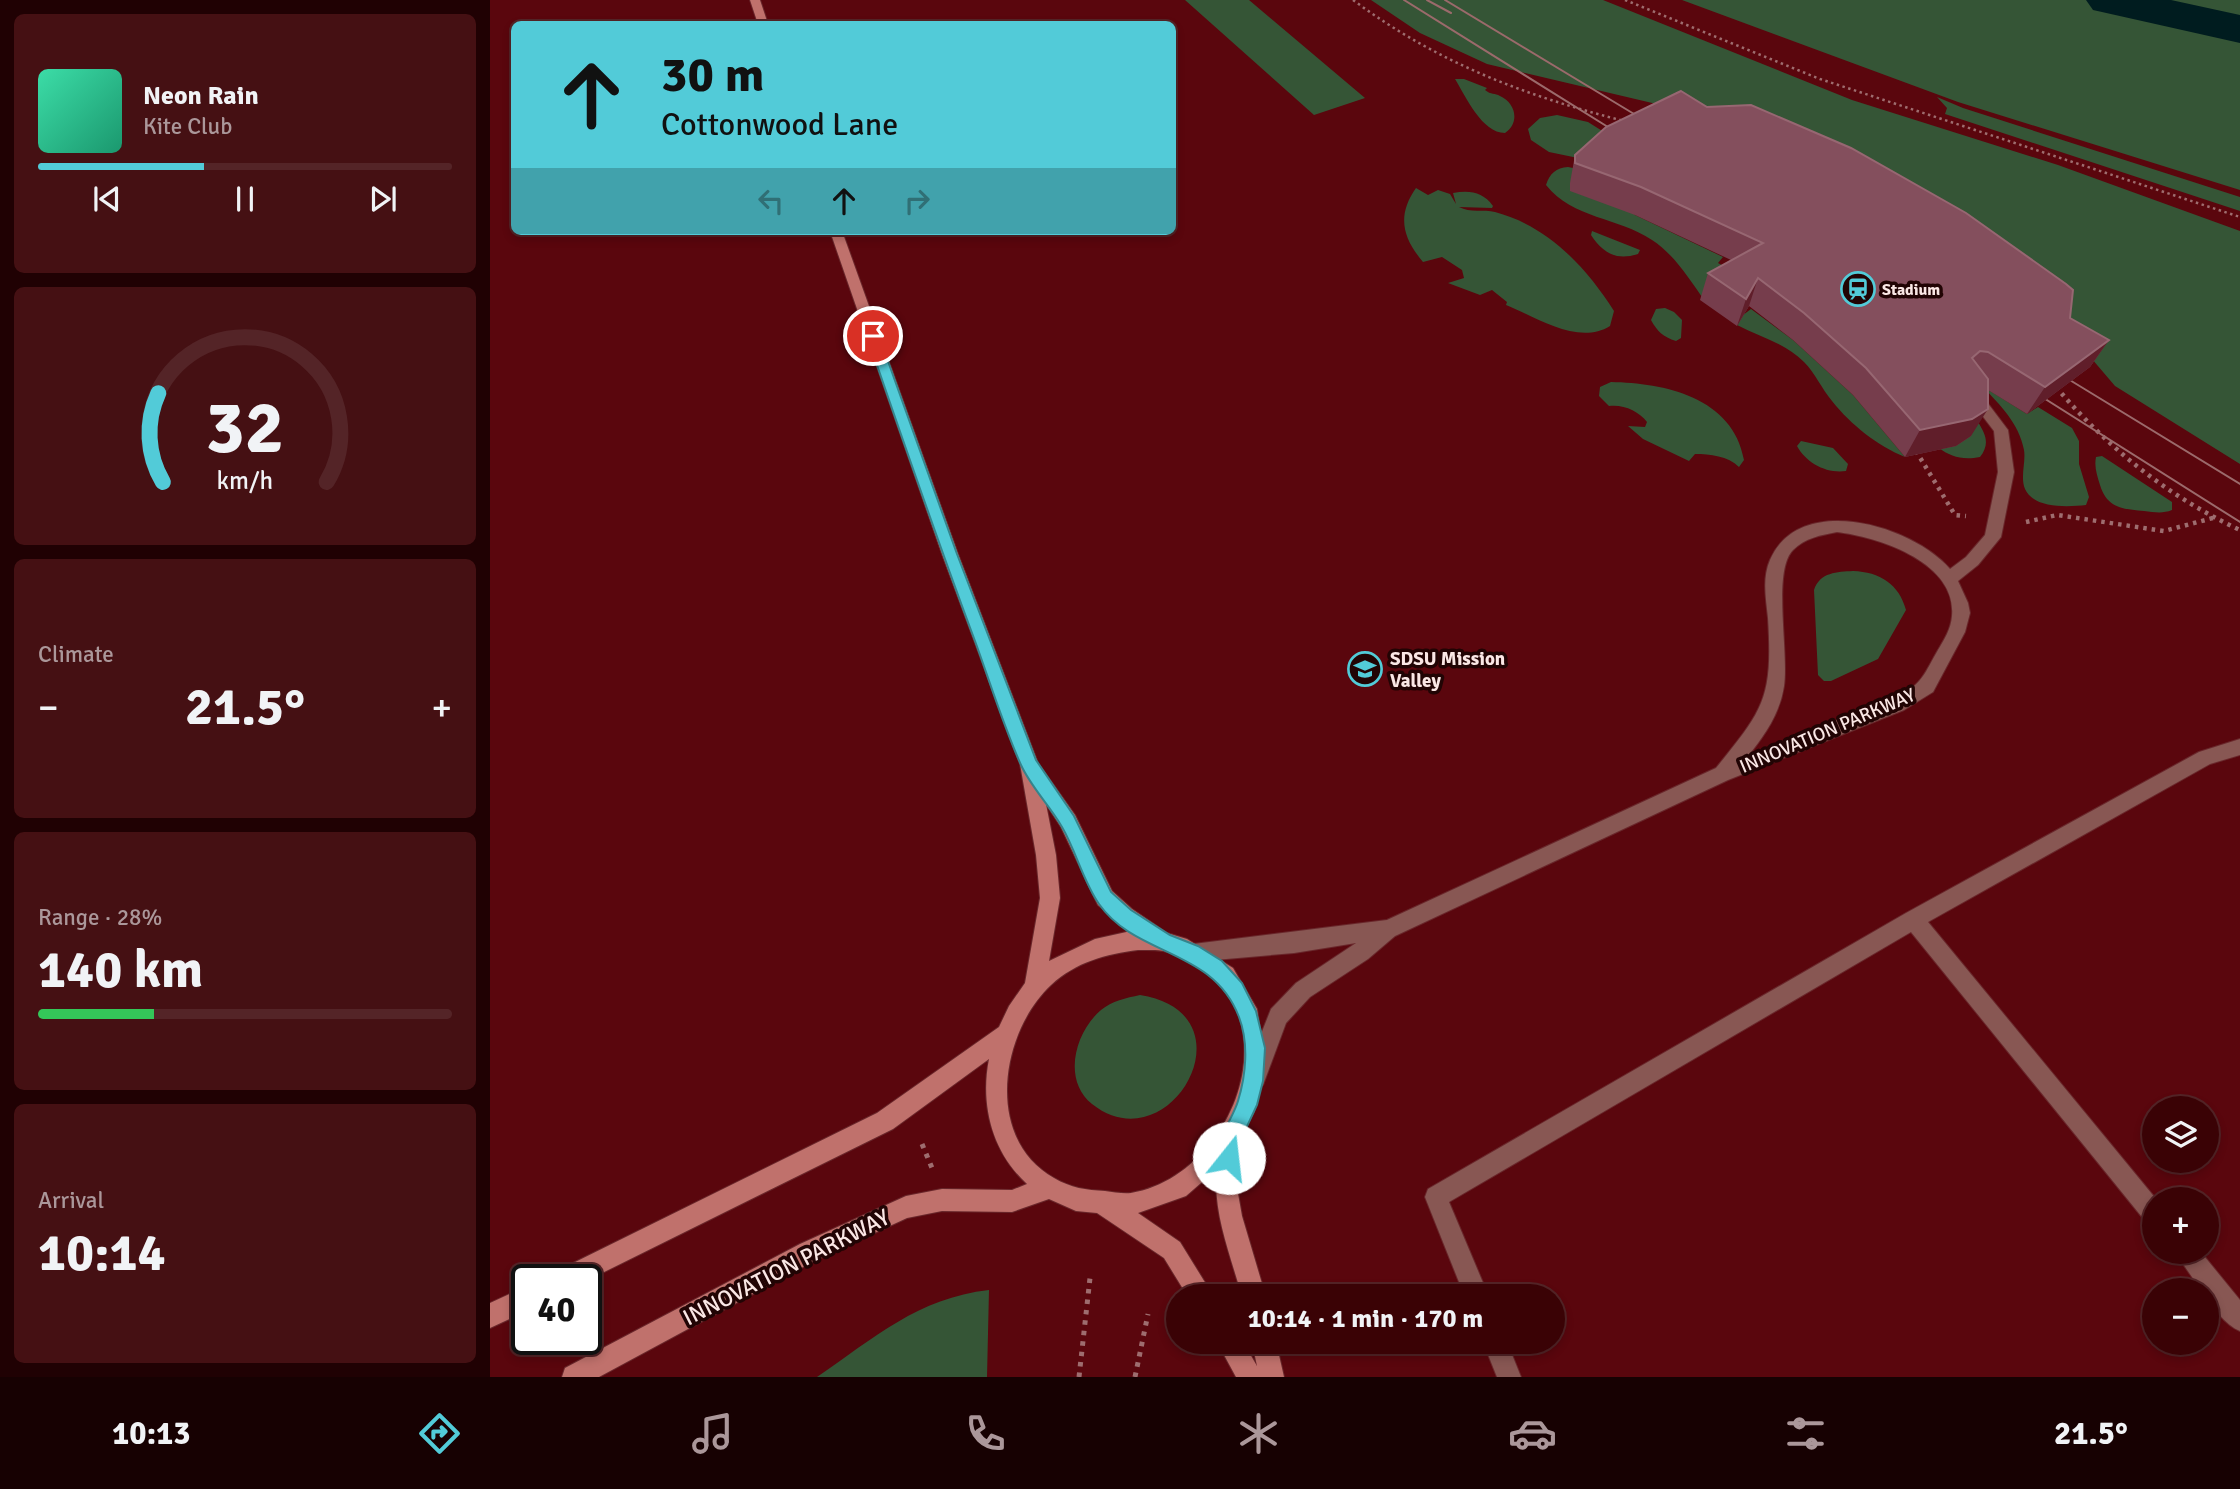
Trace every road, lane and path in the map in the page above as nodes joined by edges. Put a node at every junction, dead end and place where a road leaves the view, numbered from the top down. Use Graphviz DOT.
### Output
graph roads {
  1 [pos="755,0"];
  2 [pos="1353,0"];
  3 [pos="1625,0"];
  4 [pos="762,21"];
  5 [pos="1633,123"];
  6 [pos="2240,217"];
  7 [pos="837,235"];
  8 [pos="2055,384"];
  9 [pos="1966,386"];
  10 [pos="1911,444"];
  11 [pos="2213,518"];
  12 [pos="1996,521"];
  13 [pos="2240,530"];
  14 [pos="1948,579"];
  15 [pos="2240,747"];
  16 [pos="1029,764"];
  17 [pos="1722,774"];
  18 [pos="1913,920"];
  19 [pos="1388,929"];
  20 [pos="1164,942"];
  21 [pos="1192,952"];
  22 [pos="1035,986"];
  23 [pos="1004,1036"];
  24 [pos="1253,1081"];
  25 [pos="1237,1129"];
  26 [pos="922,1144"];
  27 [pos="932,1168"];
  28 [pos="1049,1188"];
  29 [pos="2142,1199"];
  30 [pos="1105,1205"];
  31 [pos="595,1264"];
  32 [pos="2196,1264"];
  33 [pos="1090,1278"];
  34 [pos="1194,1284"];
  35 [pos="1250,1284"];
  36 [pos="1472,1284"];
  37 [pos="511,1306"];
  38 [pos="1148,1314"];
  39 [pos="490,1316"];
  40 [pos="2240,1319"];
  41 [pos="1236,1354"];
  42 [pos="1267,1354"];
  43 [pos="1500,1354"];
  44 [pos="574,1377"];
  45 [pos="1079,1377"];
  46 [pos="1135,1377"];
  47 [pos="1250,1377"];
  48 [pos="1272,1377"];
  49 [pos="1509,1377"];
  1 -- 4 [label="street"];
  2 -- 5 [label="path"];
  3 -- 6 [label="path"];
  7 -- 16 [label="street"];
  8 -- 11 [label="path"];
  9 -- 12 [label="street"];
  10 -- 12 [label="path"];
  11 -- 12 [label="path"];
  11 -- 13 [label="path"];
  12 -- 14 [label="street"];
  14 -- 17 [label="street, INNOVATION PARKWAY"];
  14 -- 17 [label="street, INNOVATION PARKWAY"];
  15 -- 18 [label="street"];
  16 -- 20 [label="street"];
  16 -- 22 [label="street"];
  17 -- 19 [label="street, INNOVATION PARKWAY"];
  18 -- 29 [label="street"];
  18 -- 36 [label="street"];
  19 -- 21 [label="street, INNOVATION PARKWAY"];
  19 -- 24 [label="street, INNOVATION PARKWAY"];
  20 -- 21 [label="street, INNOVATION PARKWAY"];
  20 -- 22 [label="street, INNOVATION PARKWAY"];
  21 -- 24 [label="street, INNOVATION PARKWAY"];
  22 -- 23 [label="street, INNOVATION PARKWAY"];
  23 -- 28 [label="street, INNOVATION PARKWAY"];
  23 -- 31 [label="street, INNOVATION PARKWAY"];
  24 -- 25 [label="street, INNOVATION PARKWAY"];
  25 -- 30 [label="street, INNOVATION PARKWAY"];
  25 -- 35 [label="street"];
  26 -- 27 [label="path"];
  28 -- 30 [label="street, INNOVATION PARKWAY"];
  28 -- 44 [label="street, INNOVATION PARKWAY"];
  30 -- 34 [label="street"];
  32 -- 40 [label="street"];
  33 -- 45 [label="path"];
  37 -- 39 [label="street"];
  38 -- 46 [label="path"];
  41 -- 47 [label="street"];
  42 -- 48 [label="street"];
  43 -- 49 [label="street"];
}
